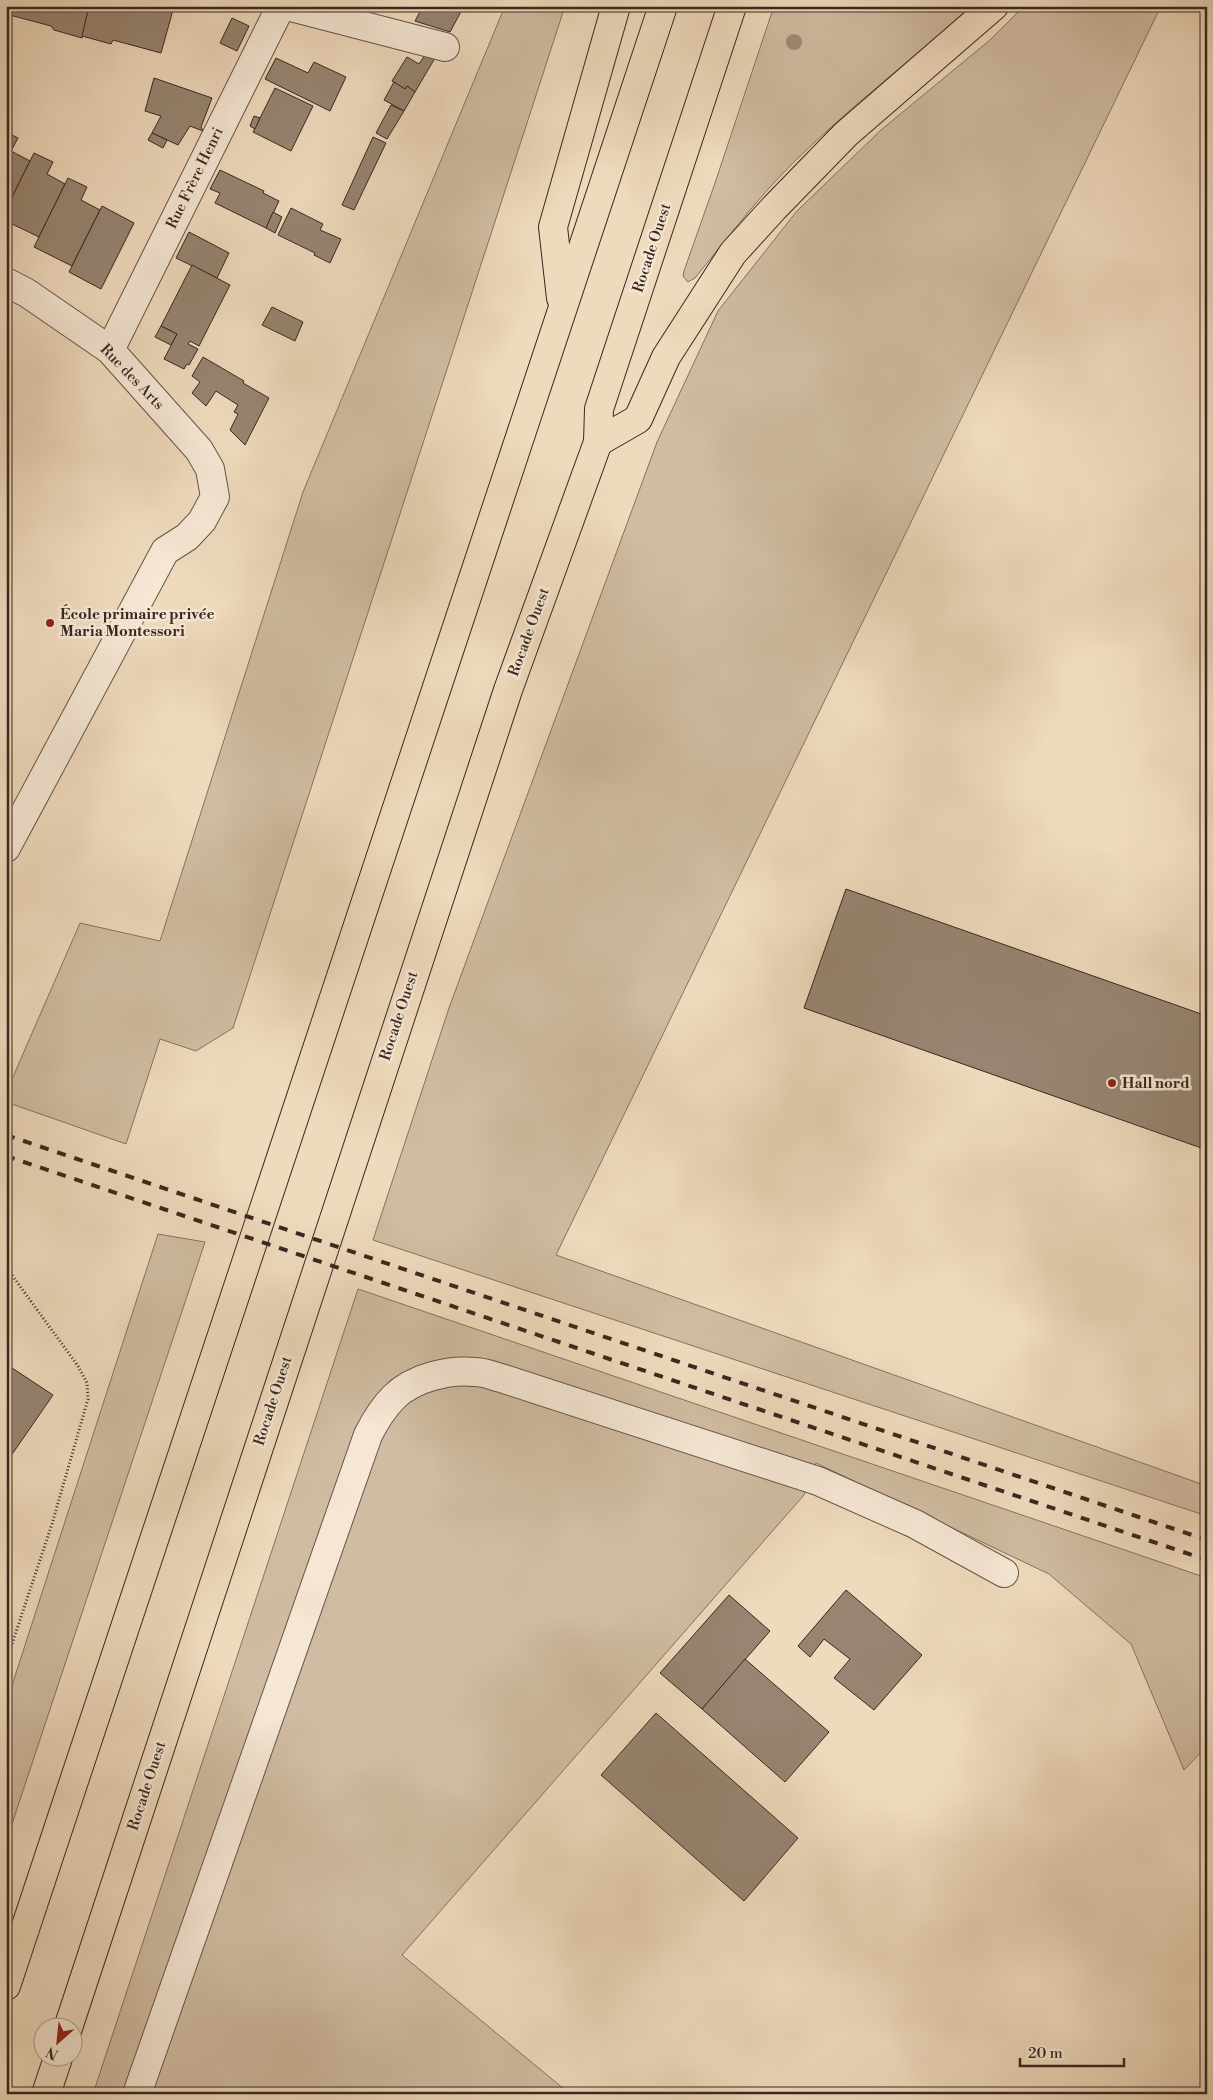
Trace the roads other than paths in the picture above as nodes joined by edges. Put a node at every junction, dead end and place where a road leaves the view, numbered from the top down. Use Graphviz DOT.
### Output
graph roads {
  1 [pos="281,6"];
  2 [pos="286,6"];
  3 [pos="616,6"];
  4 [pos="663,6"];
  5 [pos="732,6"];
  6 [pos="994,6"];
  7 [pos="445,48"];
  8 [pos="6,282"];
  9 [pos="562,308"];
  10 [pos="110,350"];
  11 [pos="598,442"];
  12 [pos="6,848"];
  13 [pos="1004,1573"];
  14 [pos="6,1986"];
  15 [pos="71,2018"];
  16 [pos="55,2068"];
  17 [pos="46,2094"];
  18 [pos="136,2094"];
  1 -- 10 [label="street, Rue Frère Henri"];
  2 -- 7 [label="street"];
  3 -- 9 [label="highway"];
  4 -- 9 [label="highway"];
  5 -- 11 [label="highway, Rocade Ouest"];
  6 -- 11 [label="highway"];
  8 -- 10 [label="street, Rue des Arts"];
  9 -- 14 [label="highway"];
  10 -- 12 [label="street, Rue des Arts"];
  11 -- 15 [label="highway, Rocade Ouest"];
  13 -- 18 [label="street"];
  16 -- 17 [label="highway"];
}
